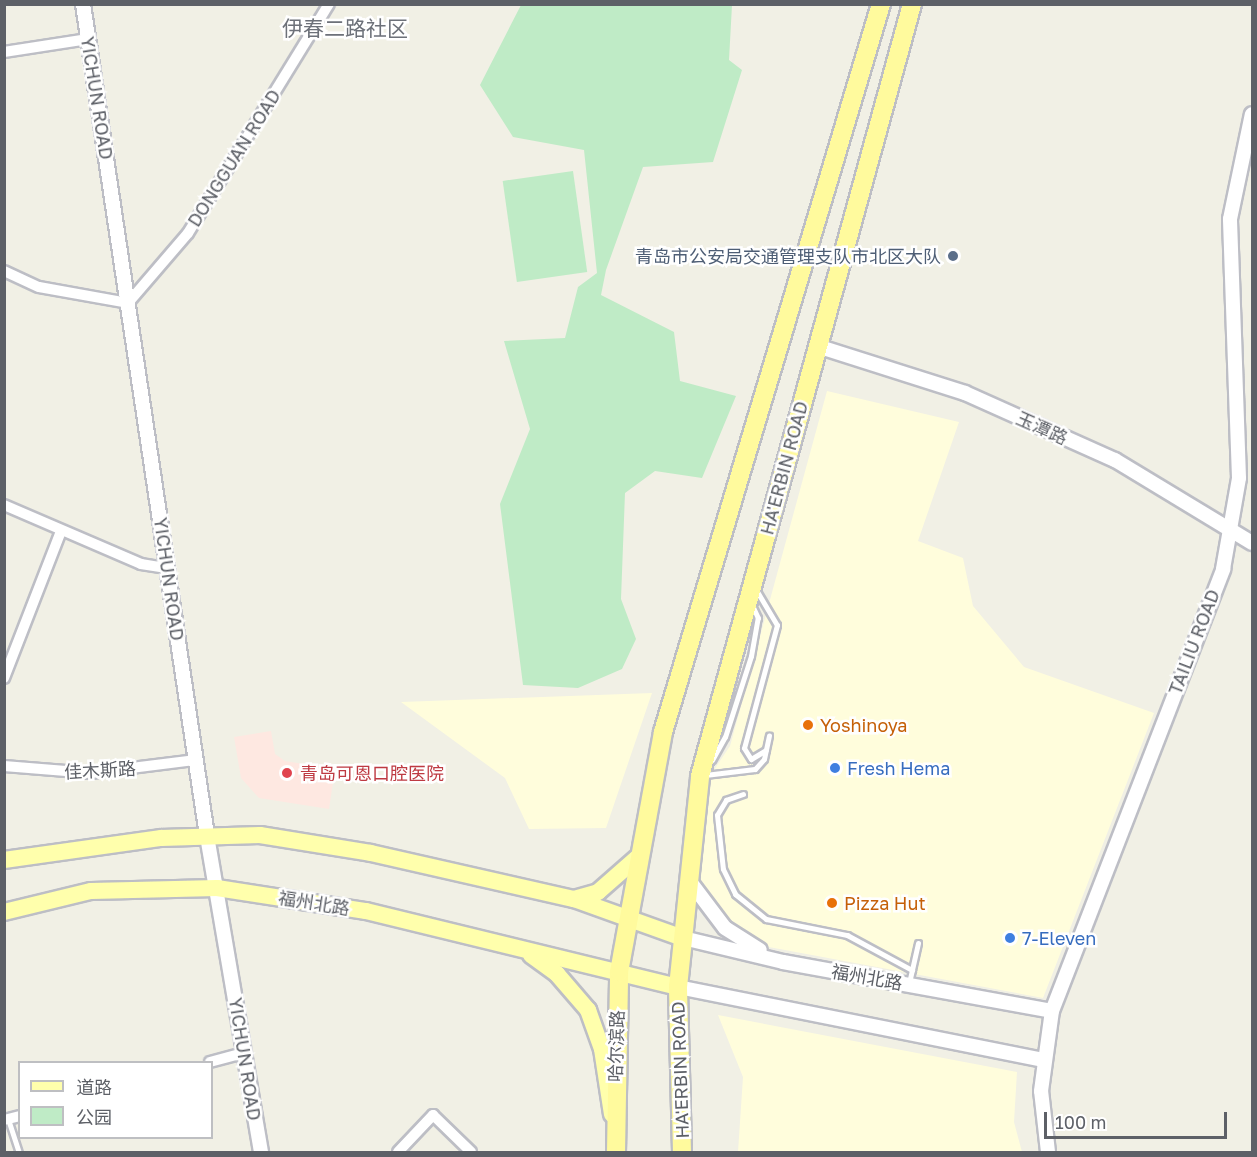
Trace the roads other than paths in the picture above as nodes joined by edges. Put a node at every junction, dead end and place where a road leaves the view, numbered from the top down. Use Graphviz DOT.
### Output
graph roads {
  1 [pos="83,4"];
  2 [pos="329,4"];
  3 [pos="881,4"];
  4 [pos="912,4"];
  5 [pos="88,39"];
  6 [pos="4,52"];
  7 [pos="1252,114"];
  8 [pos="4,271"];
  9 [pos="128,303"];
  10 [pos="817,346"];
  11 [pos="4,505"];
  12 [pos="1231,530"];
  13 [pos="61,531"];
  14 [pos="1252,543"];
  15 [pos="167,568"];
  16 [pos="751,591"];
  17 [pos="8,664"];
  18 [pos="4,678"];
  19 [pos="769,736"];
  20 [pos="766,750"];
  21 [pos="195,760"];
  22 [pos="4,766"];
  23 [pos="700,776"];
  24 [pos="743,794"];
  25 [pos="207,836"];
  26 [pos="639,856"];
  27 [pos="4,860"];
  28 [pos="686,876"];
  29 [pos="217,888"];
  30 [pos="574,899"];
  31 [pos="4,912"];
  32 [pos="627,921"];
  33 [pos="683,938"];
  34 [pos="918,943"];
  35 [pos="526,951"];
  36 [pos="783,962"];
  37 [pos="912,970"];
  38 [pos="619,972"];
  39 [pos="908,985"];
  40 [pos="678,987"];
  41 [pos="1052,1011"];
  42 [pos="243,1053"];
  43 [pos="1042,1060"];
  44 [pos="213,1061"];
  45 [pos="11,1118"];
  46 [pos="613,1120"];
  47 [pos="19,1152"];
  48 [pos="261,1152"];
  49 [pos="398,1152"];
  50 [pos="471,1152"];
  51 [pos="616,1152"];
  52 [pos="682,1152"];
  53 [pos="1047,1152"];
  1 -- 5 [label="street, YICHUN ROAD"];
  2 -- 9 [label="street, DONGGUAN ROAD"];
  3 -- 26 [label="highway"];
  4 -- 10 [label="highway, HA'ERBIN ROAD"];
  5 -- 6 [label="street"];
  5 -- 9 [label="street, YICHUN ROAD"];
  7 -- 12 [label="street, TAILIU ROAD"];
  8 -- 9 [label="street"];
  9 -- 15 [label="street, YICHUN ROAD"];
  10 -- 12 [label="street, 玉潭路"];
  10 -- 16 [label="highway, HA'ERBIN ROAD"];
  11 -- 13 [label="street"];
  12 -- 14 [label="street, 玉潭路"];
  12 -- 41 [label="street, TAILIU ROAD"];
  13 -- 15 [label="street"];
  13 -- 17 [label="street"];
  15 -- 21 [label="street, YICHUN ROAD"];
  16 -- 20 [label="lane"];
  16 -- 23 [label="highway, HA'ERBIN ROAD"];
  17 -- 18 [label="street"];
  19 -- 20 [label="lane"];
  20 -- 23 [label="lane"];
  21 -- 22 [label="street, 佳木斯路"];
  21 -- 25 [label="street, YICHUN ROAD"];
  23 -- 28 [label="highway, HA'ERBIN ROAD"];
  24 -- 37 [label="lane"];
  25 -- 27 [label="main road"];
  25 -- 29 [label="street, YICHUN ROAD"];
  25 -- 30 [label="main road"];
  26 -- 30 [label="main road"];
  26 -- 32 [label="highway"];
  28 -- 33 [label="highway, HA'ERBIN ROAD"];
  28 -- 36 [label="street"];
  29 -- 31 [label="main road, 福州北路"];
  29 -- 35 [label="main road, 福州北路"];
  29 -- 42 [label="street, YICHUN ROAD"];
  30 -- 32 [label="main road"];
  32 -- 33 [label="main road"];
  32 -- 38 [label="highway, 哈尔滨路"];
  33 -- 36 [label="street, 福州北路"];
  33 -- 40 [label="highway, HA'ERBIN ROAD"];
  34 -- 37 [label="lane"];
  35 -- 38 [label="main road, 福州北路"];
  35 -- 46 [label="main road"];
  36 -- 39 [label="street, 福州北路"];
  37 -- 39 [label="lane"];
  38 -- 40 [label="main road, 福州北路"];
  38 -- 46 [label="highway, 哈尔滨路"];
  39 -- 41 [label="street, 福州北路"];
  40 -- 43 [label="street"];
  40 -- 52 [label="highway, HA'ERBIN ROAD"];
  41 -- 43 [label="street, TAILIU ROAD"];
  42 -- 44 [label="street"];
  42 -- 48 [label="street, YICHUN ROAD"];
  43 -- 53 [label="street, TAILIU ROAD"];
  45 -- 47 [label="lane"];
  46 -- 51 [label="highway"];
  49 -- 50 [label="street"];
}
